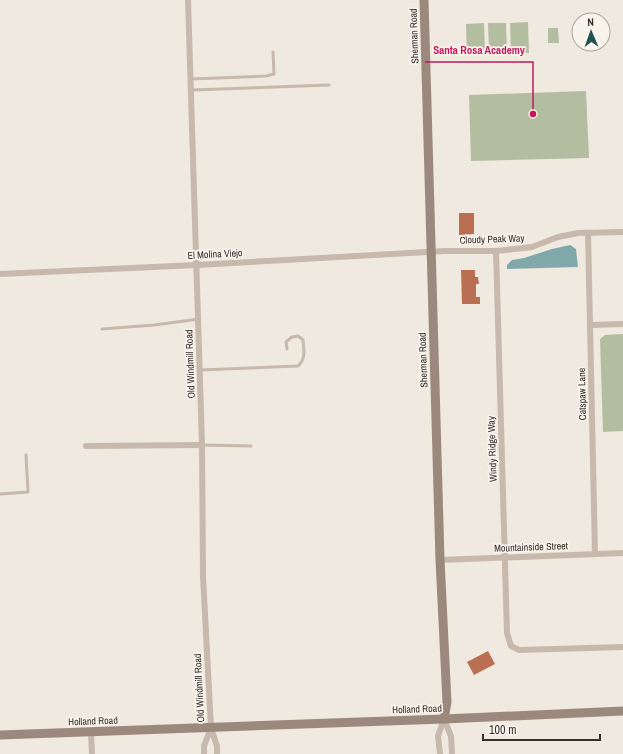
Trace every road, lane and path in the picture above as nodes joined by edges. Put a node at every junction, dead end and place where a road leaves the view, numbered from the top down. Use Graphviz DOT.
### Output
graph roads {
  1 [pos="188,0"];
  2 [pos="424,0"];
  3 [pos="273,52"];
  4 [pos="191,79"];
  5 [pos="329,85"];
  6 [pos="192,90"];
  7 [pos="623,232"];
  8 [pos="588,233"];
  9 [pos="496,250"];
  10 [pos="431,252"];
  11 [pos="197,265"];
  12 [pos="0,274"];
  13 [pos="199,319"];
  14 [pos="590,324"];
  15 [pos="623,324"];
  16 [pos="102,329"];
  17 [pos="287,349"];
  18 [pos="200,370"];
  19 [pos="202,445"];
  20 [pos="86,446"];
  21 [pos="252,446"];
  22 [pos="26,455"];
  23 [pos="0,494"];
  24 [pos="595,554"];
  25 [pos="623,554"];
  26 [pos="504,558"];
  27 [pos="440,560"];
  28 [pos="623,647"];
  29 [pos="623,711"];
  30 [pos="444,719"];
  31 [pos="211,728"];
  32 [pos="91,732"];
  33 [pos="0,735"];
  34 [pos="92,754"];
  35 [pos="204,754"];
  36 [pos="217,754"];
  37 [pos="440,754"];
  38 [pos="452,754"];
  1 -- 4 [label="street, Old Windmill Road"];
  2 -- 10 [label="street, Sherman Road"];
  3 -- 4 [label="lane"];
  4 -- 6 [label="street, Old Windmill Road"];
  5 -- 6 [label="lane"];
  6 -- 11 [label="street, Old Windmill Road"];
  7 -- 8 [label="street, Cloudy Peak Way"];
  8 -- 9 [label="street, Cloudy Peak Way"];
  8 -- 14 [label="street, Catspaw Lane"];
  9 -- 10 [label="street, Cloudy Peak Way"];
  9 -- 26 [label="street, Windy Ridge Way"];
  10 -- 11 [label="street, El Molina Viejo"];
  10 -- 27 [label="street, Sherman Road"];
  11 -- 12 [label="street, El Molina Viejo"];
  11 -- 13 [label="street, Old Windmill Road"];
  13 -- 16 [label="lane"];
  13 -- 18 [label="street, Old Windmill Road"];
  14 -- 15 [label="street"];
  14 -- 24 [label="street, Catspaw Lane"];
  17 -- 18 [label="lane"];
  18 -- 19 [label="street, Old Windmill Road"];
  19 -- 20 [label="street"];
  19 -- 21 [label="lane"];
  19 -- 31 [label="street, Old Windmill Road"];
  22 -- 23 [label="lane"];
  24 -- 25 [label="street, Mountainside Street"];
  24 -- 26 [label="street, Mountainside Street"];
  26 -- 27 [label="street, Mountainside Street"];
  26 -- 28 [label="street, Windy Ridge Way"];
  27 -- 30 [label="street, Sherman Road"];
  29 -- 30 [label="street, Holland Road"];
  30 -- 31 [label="street, Holland Road"];
  30 -- 37 [label="street, Sherman Road"];
  30 -- 38 [label="street"];
  31 -- 32 [label="street, Holland Road"];
  31 -- 35 [label="street"];
  31 -- 36 [label="street"];
  32 -- 33 [label="street, Holland Road"];
  32 -- 34 [label="street"];
}
